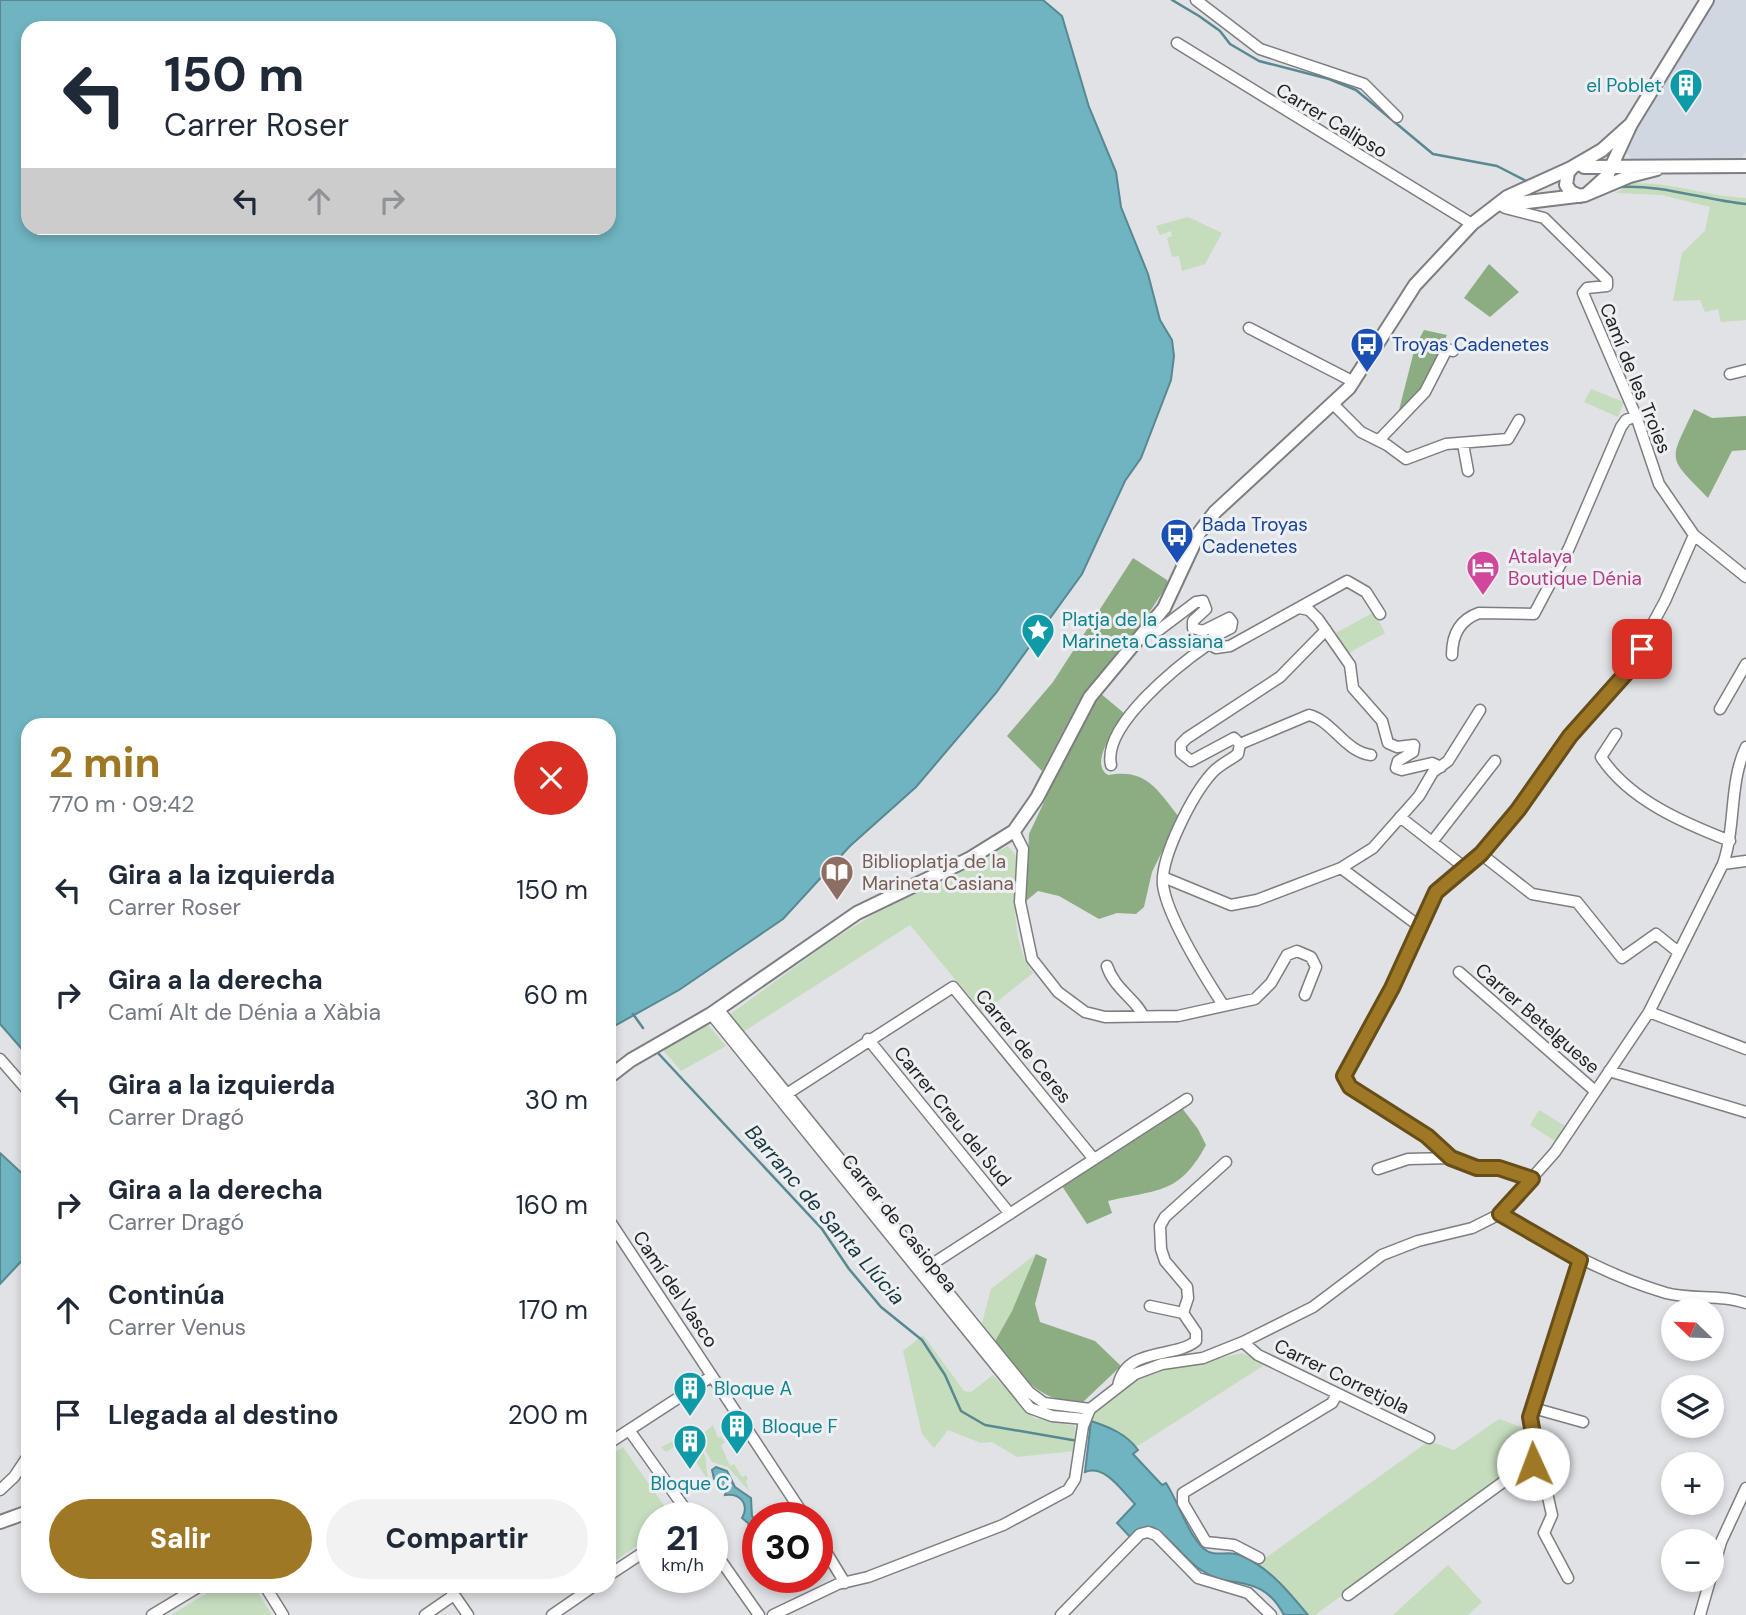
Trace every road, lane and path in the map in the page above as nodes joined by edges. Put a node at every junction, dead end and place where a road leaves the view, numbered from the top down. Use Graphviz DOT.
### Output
graph roads {
  1 [pos="1196,0"];
  2 [pos="1707,0"];
  3 [pos="1177,43"];
  4 [pos="1397,117"];
  5 [pos="1631,124"];
  6 [pos="1613,166"];
  7 [pos="1746,166"];
  8 [pos="1577,168"];
  9 [pos="1657,169"];
  10 [pos="1590,192"];
  11 [pos="1489,210"];
  12 [pos="1472,224"];
  13 [pos="1249,328"];
  14 [pos="1453,351"];
  15 [pos="1746,370"];
  16 [pos="1730,374"];
  17 [pos="1354,382"];
  18 [pos="1333,404"];
  19 [pos="1636,416"];
  20 [pos="1519,419"];
  21 [pos="1379,440"];
  22 [pos="1463,444"];
  23 [pos="1468,471"];
  24 [pos="1694,535"];
  25 [pos="1746,578"];
  26 [pos="1299,608"];
  27 [pos="1380,614"];
  28 [pos="1149,627"];
  29 [pos="1326,630"];
  30 [pos="1209,644"];
  31 [pos="1452,655"];
  32 [pos="1746,664"];
  33 [pos="1720,709"];
  34 [pos="1480,710"];
  35 [pos="1616,734"];
  36 [pos="1240,744"];
  37 [pos="1746,747"];
  38 [pos="1371,755"];
  39 [pos="1495,761"];
  40 [pos="1111,765"];
  41 [pos="1441,767"];
  42 [pos="1399,817"];
  43 [pos="1014,831"];
  44 [pos="1730,841"];
  45 [pos="1432,842"];
  46 [pos="1481,854"];
  47 [pos="1746,860"];
  48 [pos="1723,864"];
  49 [pos="1464,867"];
  50 [pos="1341,868"];
  51 [pos="1163,877"];
  52 [pos="1419,926"];
  53 [pos="1678,951"];
  54 [pos="1107,966"];
  55 [pos="1459,972"];
  56 [pos="1305,995"];
  57 [pos="1223,1004"];
  58 [pos="714,1012"];
  59 [pos="1649,1012"];
  60 [pos="1143,1016"];
  61 [pos="869,1039"];
  62 [pos="1746,1049"];
  63 [pos="0,1059"];
  64 [pos="1609,1071"];
  65 [pos="616,1072"];
  66 [pos="21,1083"];
  67 [pos="1595,1091"];
  68 [pos="782,1097"];
  69 [pos="1187,1100"];
  70 [pos="1746,1112"];
  71 [pos="1093,1158"];
  72 [pos="1451,1158"];
  73 [pos="1226,1162"];
  74 [pos="1378,1169"];
  75 [pos="1532,1179"];
  76 [pos="1010,1214"];
  77 [pos="1500,1214"];
  78 [pos="616,1231"];
  79 [pos="1580,1260"];
  80 [pos="923,1271"];
  81 [pos="1746,1303"];
  82 [pos="1150,1306"];
  83 [pos="1184,1313"];
  84 [pos="1242,1342"];
  85 [pos="712,1376"];
  86 [pos="1118,1386"];
  87 [pos="1337,1394"];
  88 [pos="1533,1408"];
  89 [pos="1090,1409"];
  90 [pos="1084,1422"];
  91 [pos="1583,1422"];
  92 [pos="629,1430"];
  93 [pos="616,1438"];
  94 [pos="1429,1438"];
  95 [pos="1538,1463"];
  96 [pos="21,1466"];
  97 [pos="1746,1488"];
  98 [pos="0,1490"];
  99 [pos="680,1502"];
  100 [pos="795,1502"];
  101 [pos="21,1515"];
  102 [pos="21,1516"];
  103 [pos="0,1522"];
  104 [pos="0,1531"];
  105 [pos="637,1557"];
  106 [pos="1259,1558"];
  107 [pos="833,1563"];
  108 [pos="616,1571"];
  109 [pos="728,1571"];
  110 [pos="1568,1578"];
  111 [pos="845,1583"];
  112 [pos="188,1593"];
  113 [pos="269,1593"];
  114 [pos="584,1593"];
  115 [pos="454,1595"];
  116 [pos="1348,1595"];
  117 [pos="152,1615"];
  118 [pos="283,1615"];
  119 [pos="425,1615"];
  120 [pos="468,1615"];
  121 [pos="552,1615"];
  122 [pos="759,1615"];
  123 [pos="773,1615"];
  124 [pos="1061,1615"];
  125 [pos="1271,1615"];
  126 [pos="1700,1615"];
  1 -- 4 [label="street"];
  2 -- 5 [label="street"];
  3 -- 12 [label="street, Carrer Calipso"];
  5 -- 6 [label="street"];
  5 -- 8 [label="street"];
  6 -- 8 [label="street"];
  6 -- 9 [label="street"];
  6 -- 10 [label="street"];
  7 -- 9 [label="street"];
  8 -- 10 [label="street"];
  8 -- 10 [label="street"];
  8 -- 11 [label="street"];
  9 -- 10 [label="street"];
  10 -- 11 [label="street"];
  11 -- 12 [label="street"];
  11 -- 19 [label="street, Camí de les Troies"];
  12 -- 17 [label="street"];
  13 -- 17 [label="street"];
  14 -- 21 [label="street"];
  15 -- 16 [label="street"];
  17 -- 18 [label="street"];
  18 -- 21 [label="street"];
  18 -- 28 [label="street"];
  19 -- 24 [label="street, Camí de les Troies"];
  19 -- 31 [label="street"];
  20 -- 22 [label="street"];
  21 -- 22 [label="street"];
  22 -- 23 [label="street"];
  24 -- 25 [label="street, Camí de les Troies"];
  24 -- 46 [label="street"];
  26 -- 27 [label="street"];
  26 -- 29 [label="street"];
  26 -- 30 [label="street"];
  28 -- 30 [label="street"];
  28 -- 43 [label="street"];
  29 -- 36 [label="street"];
  29 -- 41 [label="street"];
  30 -- 40 [label="street"];
  32 -- 33 [label="street"];
  34 -- 41 [label="street"];
  35 -- 44 [label="street"];
  36 -- 38 [label="street"];
  36 -- 51 [label="street"];
  37 -- 44 [label="street"];
  39 -- 45 [label="street"];
  41 -- 42 [label="street"];
  42 -- 45 [label="street"];
  42 -- 50 [label="street"];
  43 -- 58 [label="street"];
  43 -- 60 [label="street"];
  44 -- 48 [label="street"];
  45 -- 49 [label="street"];
  46 -- 49 [label="street"];
  46 -- 53 [label="street"];
  47 -- 48 [label="street"];
  48 -- 53 [label="street"];
  49 -- 52 [label="street"];
  50 -- 51 [label="street"];
  50 -- 52 [label="street"];
  51 -- 57 [label="street"];
  52 -- 72 [label="street"];
  53 -- 59 [label="street"];
  54 -- 60 [label="street"];
  55 -- 67 [label="street, Carrer Betelguese"];
  56 -- 57 [label="street"];
  57 -- 60 [label="street"];
  58 -- 65 [label="street"];
  58 -- 68 [label="street, Carrer de Casiopea"];
  59 -- 62 [label="street"];
  59 -- 64 [label="street"];
  61 -- 68 [label="street, Carrer de Ceres"];
  61 -- 71 [label="street, Carrer de Ceres"];
  61 -- 76 [label="street, Carrer Creu del Sud"];
  63 -- 66 [label="street"];
  64 -- 67 [label="street"];
  64 -- 70 [label="street"];
  67 -- 75 [label="street"];
  68 -- 80 [label="street, Carrer de Casiopea"];
  69 -- 71 [label="street"];
  71 -- 76 [label="street"];
  72 -- 74 [label="street"];
  72 -- 75 [label="street"];
  73 -- 83 [label="street"];
  75 -- 77 [label="street"];
  76 -- 80 [label="street"];
  77 -- 79 [label="street"];
  77 -- 84 [label="street"];
  78 -- 85 [label="street, Camí del Vasco"];
  79 -- 81 [label="street"];
  79 -- 88 [label="street"];
  80 -- 89 [label="street, Carrer de Casiopea"];
  80 -- 90 [label="street, Carrer de Casiopea"];
  82 -- 83 [label="street"];
  83 -- 86 [label="street"];
  84 -- 86 [label="street"];
  84 -- 87 [label="street, Carrer Corretjola"];
  85 -- 92 [label="street"];
  85 -- 100 [label="street, Camí del Vasco"];
  86 -- 89 [label="street"];
  87 -- 94 [label="street, Carrer Corretjola"];
  87 -- 106 [label="street"];
  88 -- 91 [label="street"];
  88 -- 95 [label="street"];
  89 -- 90 [label="street"];
  90 -- 111 [label="street"];
  92 -- 93 [label="street"];
  92 -- 99 [label="street"];
  95 -- 110 [label="street"];
  95 -- 116 [label="street"];
  96 -- 98 [label="street"];
  97 -- 126 [label="street"];
  101 -- 103 [label="street"];
  102 -- 104 [label="street"];
  105 -- 108 [label="street"];
  107 -- 111 [label="street"];
  109 -- 122 [label="street"];
  111 -- 123 [label="street"];
  112 -- 117 [label="street"];
  113 -- 118 [label="street"];
  114 -- 121 [label="street"];
  115 -- 119 [label="street"];
  115 -- 120 [label="street"];
  124 -- 125 [label="street"];
}
